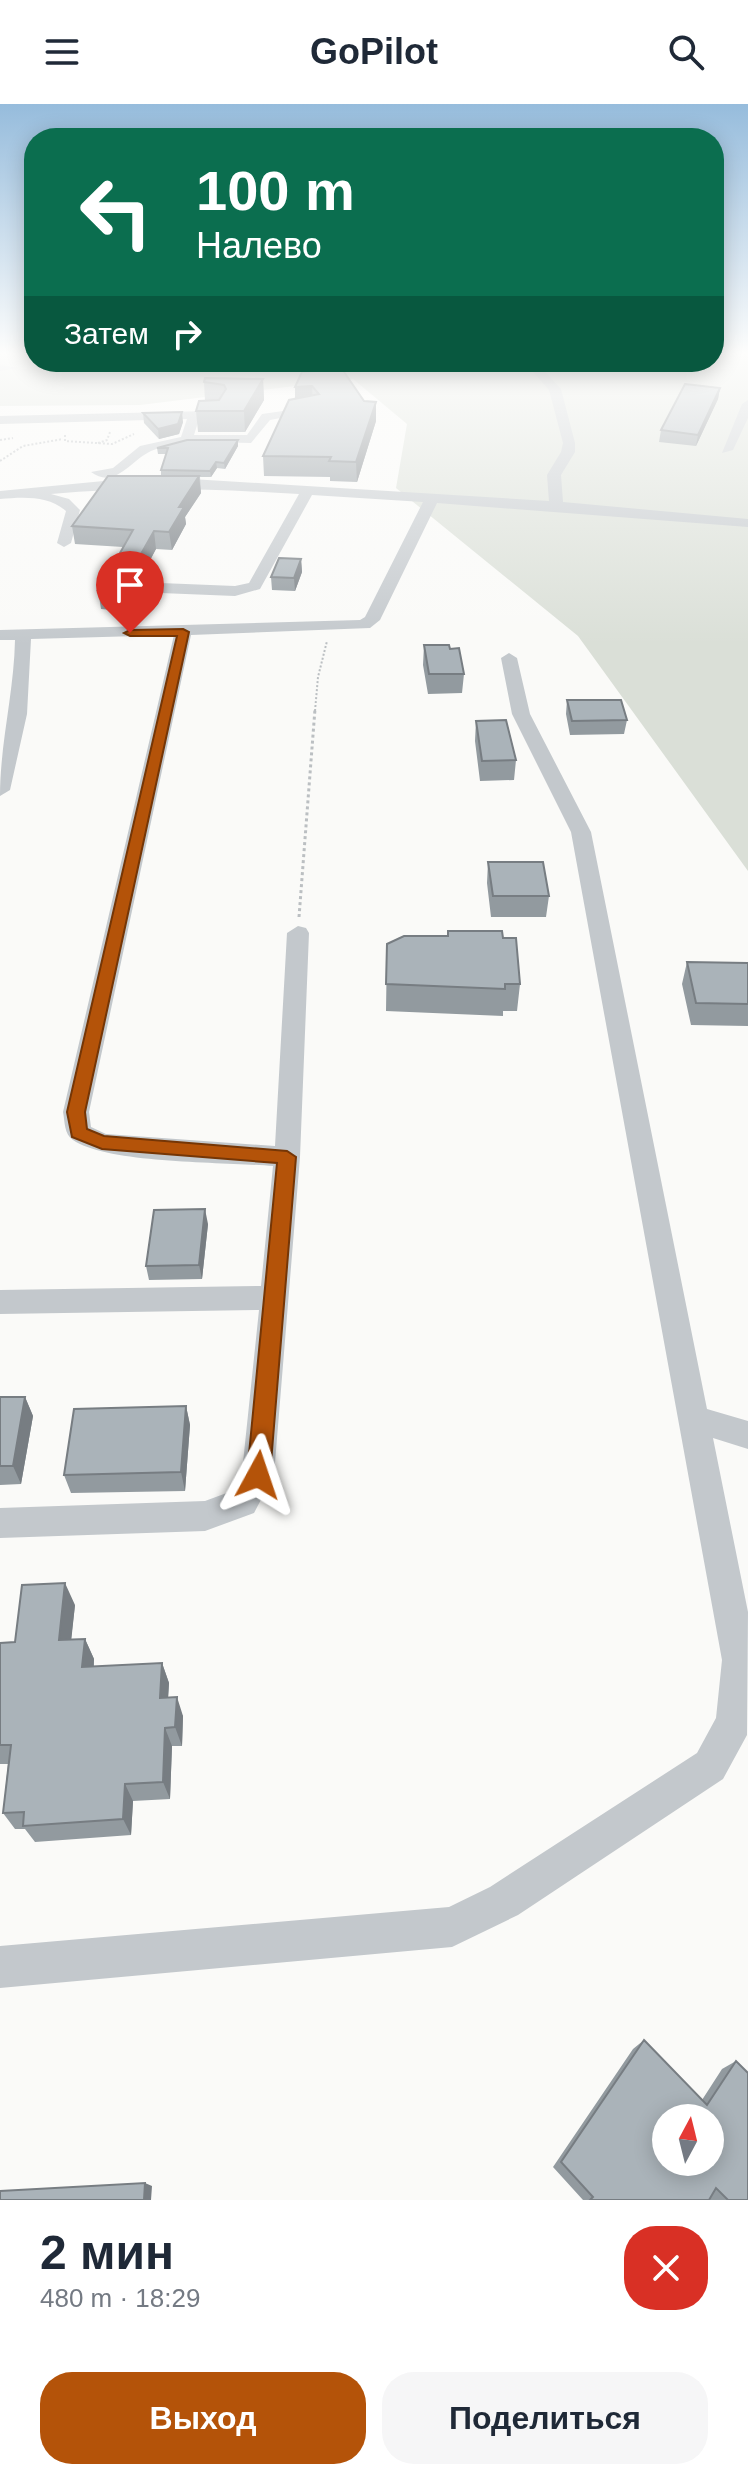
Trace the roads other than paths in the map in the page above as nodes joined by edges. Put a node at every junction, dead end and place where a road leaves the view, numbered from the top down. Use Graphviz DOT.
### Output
graph roads {
  1 [pos="145,449"];
  2 [pos="196,449"];
  3 [pos="568,449"];
  4 [pos="200,457"];
  5 [pos="98,472"];
  6 [pos="308,490"];
  7 [pos="27,492"];
  8 [pos="0,495"];
  9 [pos="432,498"];
  10 [pos="556,506"];
  11 [pos="748,523"];
  12 [pos="64,543"];
  13 [pos="111,586"];
  14 [pos="183,632"];
  15 [pos="0,635"];
  16 [pos="23,635"];
  17 [pos="509,658"];
  18 [pos="0,790"];
  19 [pos="298,933"];
  20 [pos="287,1157"];
  21 [pos="274,1298"];
  22 [pos="0,1302"];
  23 [pos="693,1418"];
  24 [pos="748,1435"];
  25 [pos="0,1523"];
  26 [pos="0,1967"];
  1 -- 5 [label="street"];
  2 -- 4 [label="street"];
  3 -- 10 [label="street"];
  6 -- 7 [label="street"];
  6 -- 9 [label="street"];
  6 -- 13 [label="street"];
  7 -- 8 [label="street"];
  7 -- 12 [label="street"];
  9 -- 10 [label="street"];
  9 -- 14 [label="street"];
  10 -- 11 [label="street"];
  14 -- 16 [label="street"];
  14 -- 20 [label="street"];
  15 -- 16 [label="street"];
  16 -- 18 [label="street"];
  17 -- 23 [label="street"];
  19 -- 20 [label="street"];
  20 -- 21 [label="street"];
  21 -- 22 [label="street"];
  21 -- 25 [label="street"];
  23 -- 24 [label="street"];
  23 -- 26 [label="street"];
}
